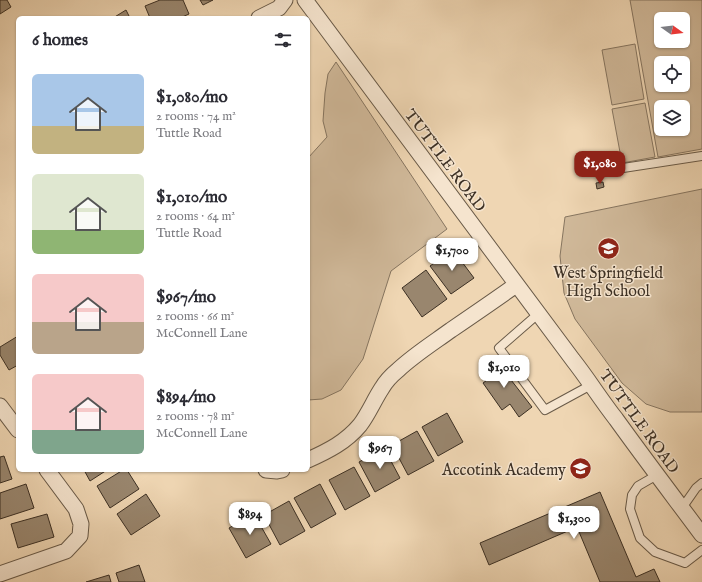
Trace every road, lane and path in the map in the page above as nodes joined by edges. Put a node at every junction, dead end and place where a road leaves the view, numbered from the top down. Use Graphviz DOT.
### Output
graph roads {
  1 [pos="285,0"];
  2 [pos="305,0"];
  3 [pos="263,16"];
  4 [pos="702,156"];
  5 [pos="610,170"];
  6 [pos="516,285"];
  7 [pos="538,314"];
  8 [pos="591,385"];
  9 [pos="0,406"];
  10 [pos="16,427"];
  11 [pos="310,459"];
  12 [pos="49,472"];
  13 [pos="657,475"];
  14 [pos="702,483"];
  15 [pos="682,508"];
  16 [pos="702,535"];
  17 [pos="702,550"];
  18 [pos="0,574"];
  1 -- 3 [label="street"];
  2 -- 6 [label="street, TUTTLE ROAD"];
  4 -- 5 [label="lane"];
  6 -- 7 [label="street, TUTTLE ROAD"];
  6 -- 11 [label="street"];
  7 -- 8 [label="street, TUTTLE ROAD"];
  7 -- 8 [label="lane"];
  8 -- 13 [label="street, TUTTLE ROAD"];
  9 -- 10 [label="street"];
  12 -- 18 [label="street"];
  13 -- 15 [label="street, TUTTLE ROAD"];
  13 -- 17 [label="lane"];
  14 -- 15 [label="lane"];
  15 -- 16 [label="street, TUTTLE ROAD"];
}
